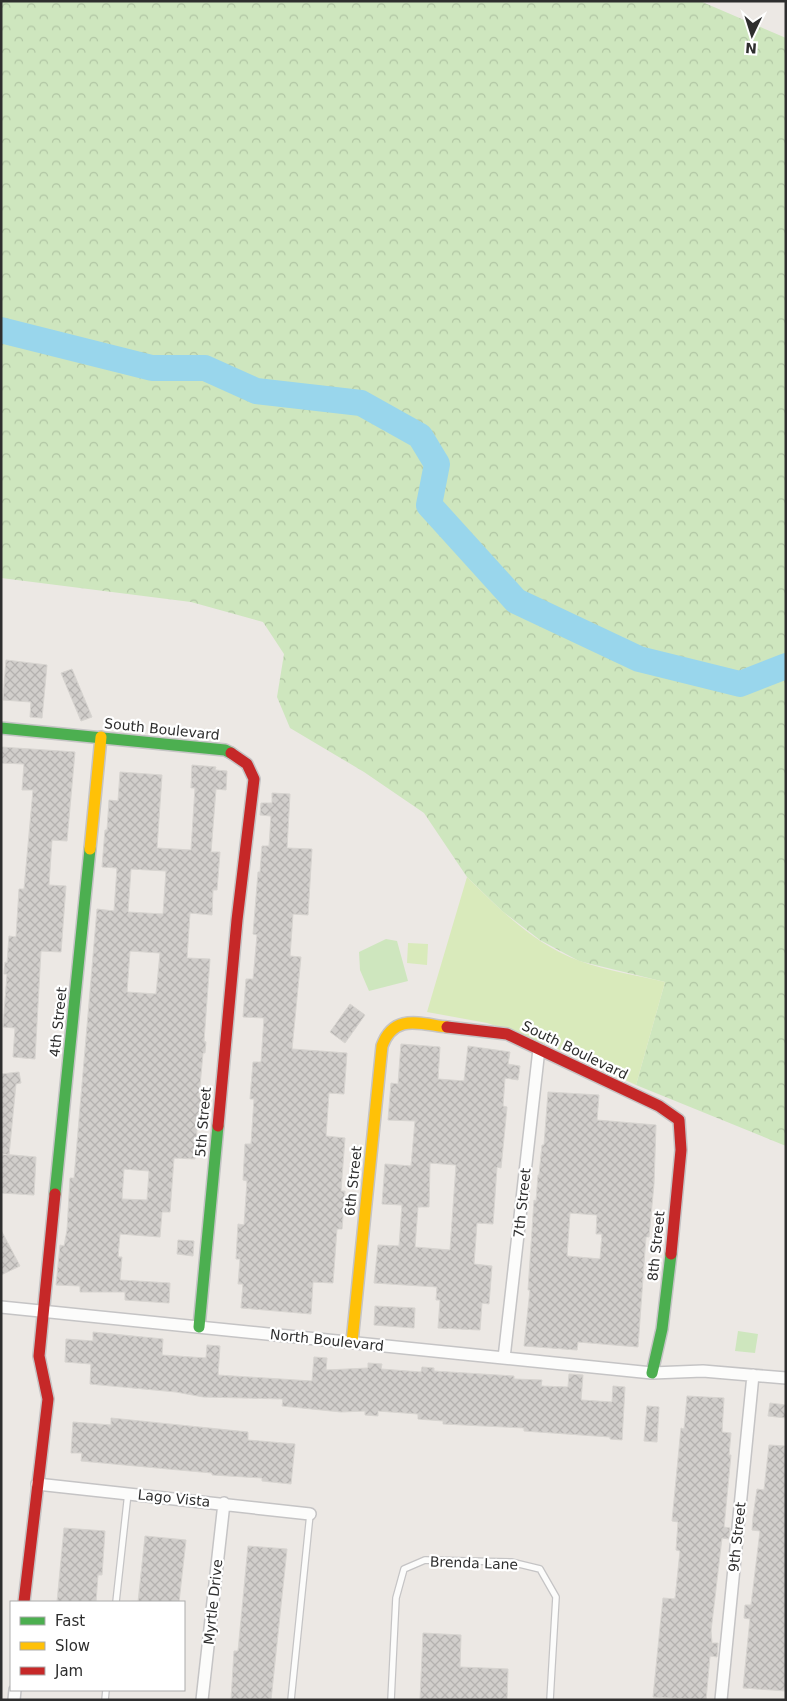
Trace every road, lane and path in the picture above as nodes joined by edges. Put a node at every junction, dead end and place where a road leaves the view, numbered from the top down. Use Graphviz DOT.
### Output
graph roads {
  1 [pos="1,728"];
  2 [pos="101,737"];
  3 [pos="237,920"];
  4 [pos="393,1026"];
  5 [pos="539,1049"];
  6 [pos="679,1120"];
  7 [pos="1,1306"];
  8 [pos="42,1311"];
  9 [pos="199,1327"];
  10 [pos="352,1342"];
  11 [pos="504,1358"];
  12 [pos="652,1373"];
  13 [pos="753,1375"];
  14 [pos="786,1378"];
  15 [pos="38,1484"];
  16 [pos="128,1493"];
  17 [pos="224,1503"];
  18 [pos="310,1514"];
  19 [pos="24,1601"];
  20 [pos="116,1601"];
  21 [pos="202,1700"];
  22 [pos="291,1700"];
  23 [pos="391,1700"];
  24 [pos="550,1700"];
  25 [pos="721,1700"];
  1 -- 2 [label="street, South Boulevard"];
  2 -- 3 [label="street, South Boulevard"];
  2 -- 8 [label="street, 4th Street"];
  3 -- 9 [label="street, 5th Street"];
  4 -- 5 [label="street, South Boulevard"];
  4 -- 10 [label="street, 6th Street"];
  5 -- 6 [label="street, South Boulevard"];
  5 -- 11 [label="street, 7th Street"];
  6 -- 12 [label="street, 8th Street"];
  7 -- 8 [label="street, North Boulevard"];
  8 -- 9 [label="street, North Boulevard"];
  8 -- 15 [label="street, 4th Street"];
  9 -- 10 [label="street, North Boulevard"];
  10 -- 11 [label="street, North Boulevard"];
  11 -- 12 [label="street, North Boulevard"];
  12 -- 13 [label="street, North Boulevard"];
  13 -- 14 [label="street, North Boulevard"];
  13 -- 25 [label="street, 9th Street"];
  15 -- 16 [label="street, Lago Vista"];
  15 -- 19 [label="street, 4th Street"];
  16 -- 17 [label="street, Lago Vista"];
  16 -- 20 [label="lane"];
  17 -- 18 [label="street, Lago Vista"];
  17 -- 21 [label="street, Myrtle Drive"];
  18 -- 22 [label="lane"];
  23 -- 24 [label="lane, Brenda Lane"];
}
